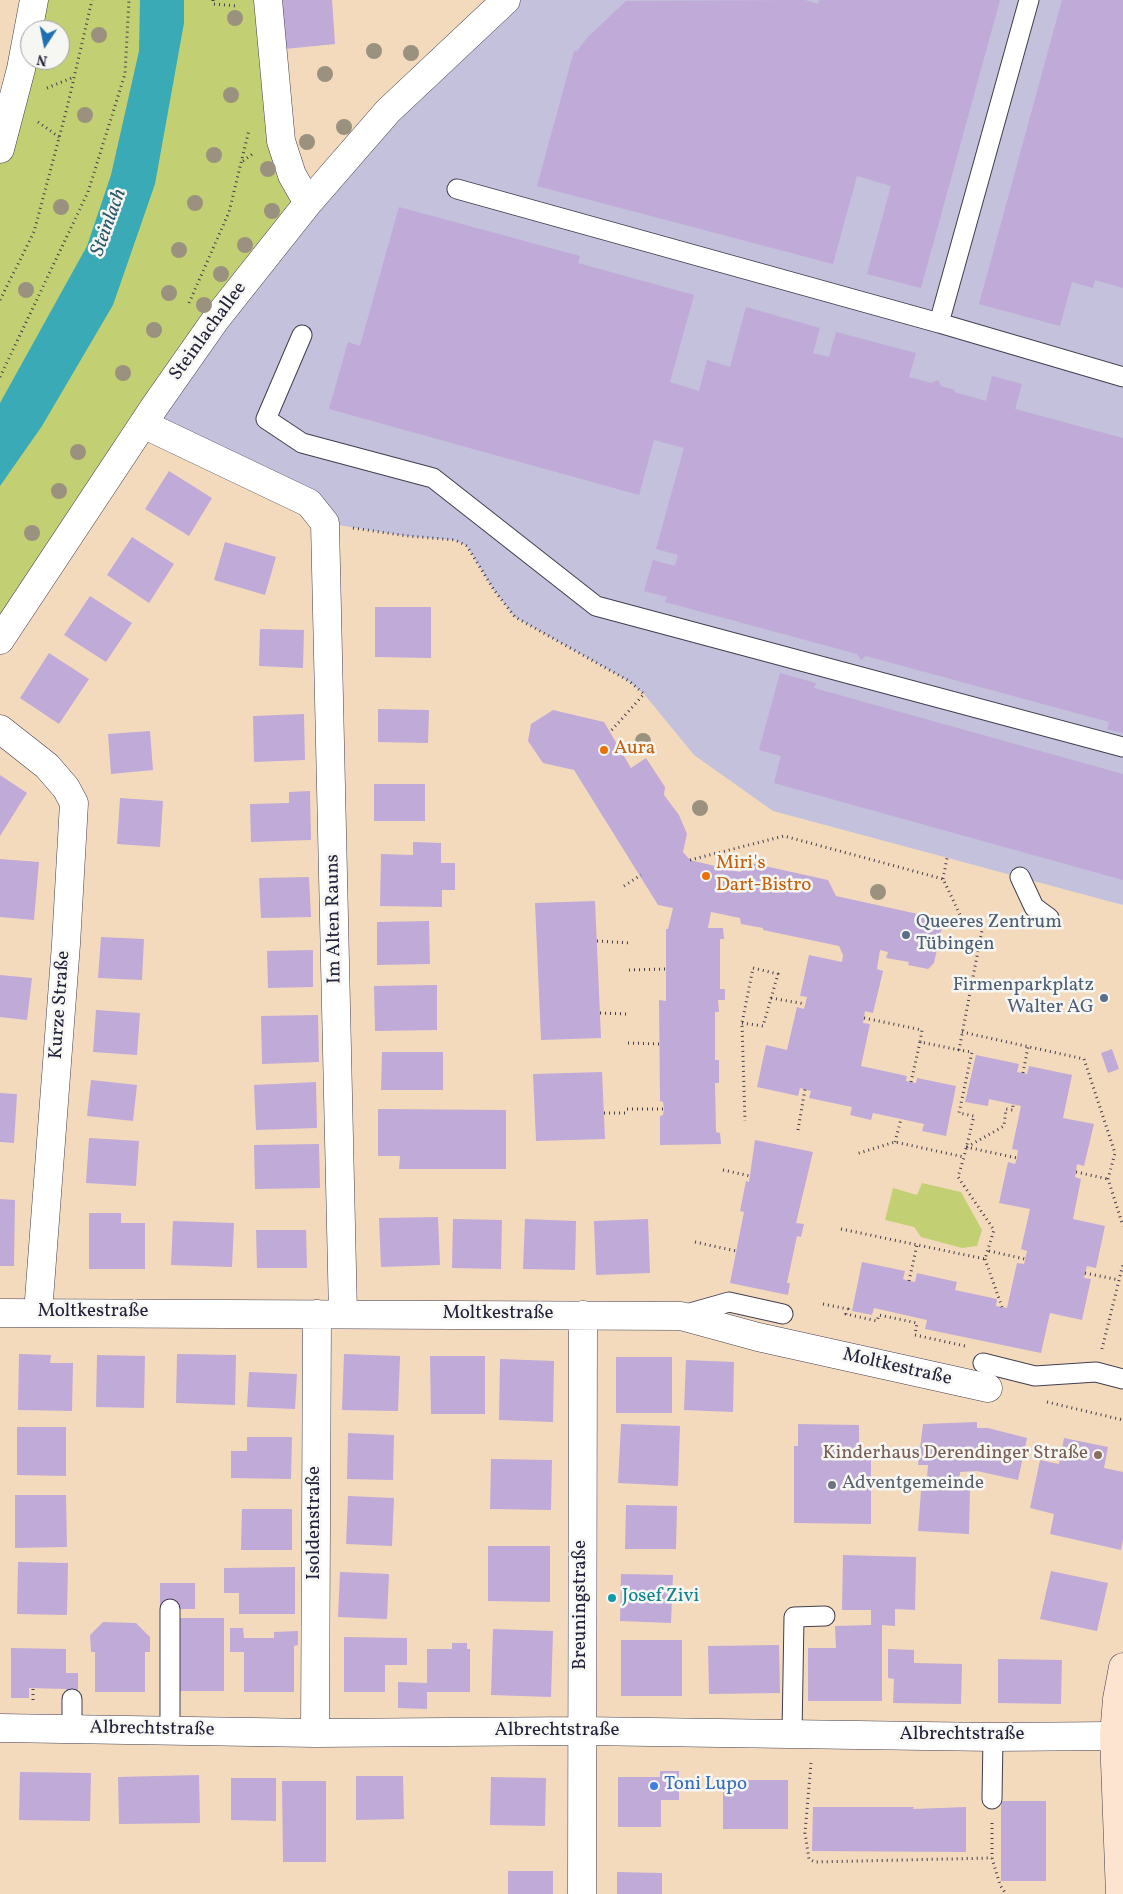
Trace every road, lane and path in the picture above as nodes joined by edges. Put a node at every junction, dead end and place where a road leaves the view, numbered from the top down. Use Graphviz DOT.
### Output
graph roads {
  1 [pos="34,0"];
  2 [pos="92,0"];
  3 [pos="130,0"];
  4 [pos="268,0"];
  5 [pos="506,0"];
  6 [pos="1029,0"];
  7 [pos="250,122"];
  8 [pos="0,149"];
  9 [pos="457,188"];
  10 [pos="308,203"];
  11 [pos="0,300"];
  12 [pos="187,309"];
  13 [pos="939,323"];
  14 [pos="302,335"];
  15 [pos="0,377"];
  16 [pos="1123,377"];
  17 [pos="142,424"];
  18 [pos="325,523"];
  19 [pos="0,640"];
  20 [pos="0,729"];
  21 [pos="610,732"];
  22 [pos="1123,747"];
  23 [pos="947,858"];
  24 [pos="690,860"];
  25 [pos="641,875"];
  26 [pos="1020,876"];
  27 [pos="943,879"];
  28 [pos="624,886"];
  29 [pos="1049,918"];
  30 [pos="597,941"];
  31 [pos="630,943"];
  32 [pos="666,969"];
  33 [pos="629,970"];
  34 [pos="771,998"];
  35 [pos="805,1004"];
  36 [pos="600,1013"];
  37 [pos="628,1014"];
  38 [pos="864,1018"];
  39 [pos="742,1024"];
  40 [pos="962,1032"];
  41 [pos="920,1042"];
  42 [pos="628,1043"];
  43 [pos="660,1044"];
  44 [pos="1028,1047"];
  45 [pos="959,1050"];
  46 [pos="1023,1073"];
  47 [pos="911,1082"];
  48 [pos="806,1090"];
  49 [pos="1014,1105"];
  50 [pos="664,1109"];
  51 [pos="604,1113"];
  52 [pos="901,1119"];
  53 [pos="745,1122"];
  54 [pos="798,1130"];
  55 [pos="895,1142"];
  56 [pos="966,1147"];
  57 [pos="856,1154"];
  58 [pos="964,1157"];
  59 [pos="1017,1158"];
  60 [pos="723,1170"];
  61 [pos="1076,1172"];
  62 [pos="750,1176"];
  63 [pos="1108,1179"];
  64 [pos="1123,1226"];
  65 [pos="841,1229"];
  66 [pos="695,1242"];
  67 [pos="917,1245"];
  68 [pos="736,1251"];
  69 [pos="989,1251"];
  70 [pos="1025,1259"];
  71 [pos="985,1260"];
  72 [pos="1123,1264"];
  73 [pos="1085,1273"];
  74 [pos="1119,1280"];
  75 [pos="909,1281"];
  76 [pos="823,1304"];
  77 [pos="1002,1307"];
  78 [pos="0,1313"];
  79 [pos="38,1313"];
  80 [pos="330,1314"];
  81 [pos="783,1314"];
  82 [pos="582,1315"];
  83 [pos="681,1316"];
  84 [pos="971,1348"];
  85 [pos="1096,1372"];
  86 [pos="986,1376"];
  87 [pos="1123,1379"];
  88 [pos="1042,1401"];
  89 [pos="1123,1420"];
  90 [pos="170,1609"];
  91 [pos="825,1616"];
  92 [pos="1123,1667"];
  93 [pos="33,1689"];
  94 [pos="33,1697"];
  95 [pos="72,1699"];
  96 [pos="1120,1700"];
  97 [pos="0,1728"];
  98 [pos="72,1729"];
  99 [pos="170,1731"];
  100 [pos="315,1732"];
  101 [pos="582,1732"];
  102 [pos="792,1734"];
  103 [pos="1114,1736"];
  104 [pos="993,1737"];
  105 [pos="809,1796"];
  106 [pos="992,1799"];
  107 [pos="992,1858"];
  108 [pos="582,1894"];
  109 [pos="1006,1894"];
  110 [pos="1120,1894"];
  1 -- 8 [label="street"];
  2 -- 11 [label="path"];
  3 -- 15 [label="path"];
  4 -- 10 [label="street"];
  5 -- 10 [label="street, Steinlachallee"];
  6 -- 13 [label="lane"];
  7 -- 12 [label="path"];
  9 -- 13 [label="lane"];
  10 -- 17 [label="street, Steinlachallee"];
  13 -- 16 [label="lane"];
  14 -- 22 [label="lane"];
  17 -- 18 [label="street"];
  17 -- 19 [label="street, Steinlachallee"];
  18 -- 21 [label="path"];
  18 -- 80 [label="street, Im Alten Rauns"];
  20 -- 79 [label="street, Kurze Straße"];
  23 -- 27 [label="path"];
  24 -- 27 [label="path"];
  25 -- 28 [label="path"];
  26 -- 29 [label="lane"];
  27 -- 40 [label="path"];
  30 -- 31 [label="path"];
  32 -- 33 [label="path"];
  34 -- 35 [label="path"];
  34 -- 39 [label="path"];
  34 -- 39 [label="path"];
  36 -- 37 [label="path"];
  38 -- 41 [label="path"];
  39 -- 53 [label="path"];
  40 -- 44 [label="path"];
  40 -- 45 [label="path"];
  41 -- 45 [label="path"];
  41 -- 47 [label="path"];
  42 -- 43 [label="path"];
  44 -- 46 [label="path"];
  44 -- 63 [label="path"];
  45 -- 56 [label="path"];
  48 -- 54 [label="path"];
  49 -- 56 [label="path"];
  50 -- 51 [label="path"];
  52 -- 55 [label="path"];
  55 -- 57 [label="path"];
  55 -- 58 [label="path"];
  56 -- 58 [label="path"];
  56 -- 59 [label="path"];
  58 -- 69 [label="path"];
  60 -- 62 [label="path"];
  61 -- 63 [label="path"];
  63 -- 64 [label="path"];
  65 -- 67 [label="path"];
  66 -- 68 [label="path"];
  67 -- 71 [label="path"];
  67 -- 75 [label="path"];
  69 -- 70 [label="path"];
  69 -- 71 [label="path"];
  71 -- 77 [label="path"];
  72 -- 74 [label="path"];
  73 -- 74 [label="path"];
  74 -- 85 [label="path"];
  76 -- 84 [label="path"];
  78 -- 79 [label="street, Moltkestraße"];
  79 -- 80 [label="street, Moltkestraße"];
  80 -- 82 [label="street, Moltkestraße"];
  80 -- 100 [label="street, Isoldenstraße"];
  81 -- 83 [label="lane"];
  82 -- 83 [label="street, Moltkestraße"];
  82 -- 101 [label="street, Breuningstraße"];
  83 -- 86 [label="street, Moltkestraße"];
  85 -- 86 [label="lane"];
  85 -- 87 [label="lane"];
  88 -- 89 [label="path"];
  90 -- 99 [label="lane"];
  91 -- 102 [label="lane"];
  92 -- 96 [label="street"];
  93 -- 94 [label="path"];
  95 -- 98 [label="lane"];
  96 -- 103 [label="street"];
  97 -- 98 [label="street, Albrechtstraße"];
  98 -- 99 [label="street, Albrechtstraße"];
  99 -- 100 [label="street, Albrechtstraße"];
  100 -- 101 [label="street, Albrechtstraße"];
  101 -- 102 [label="street, Albrechtstraße"];
  101 -- 108 [label="street, Breuningstraße"];
  102 -- 104 [label="street, Albrechtstraße"];
  103 -- 104 [label="street, Albrechtstraße"];
  103 -- 110 [label="street"];
  104 -- 106 [label="lane"];
  105 -- 107 [label="path"];
  106 -- 107 [label="path"];
  107 -- 109 [label="path"];
}
